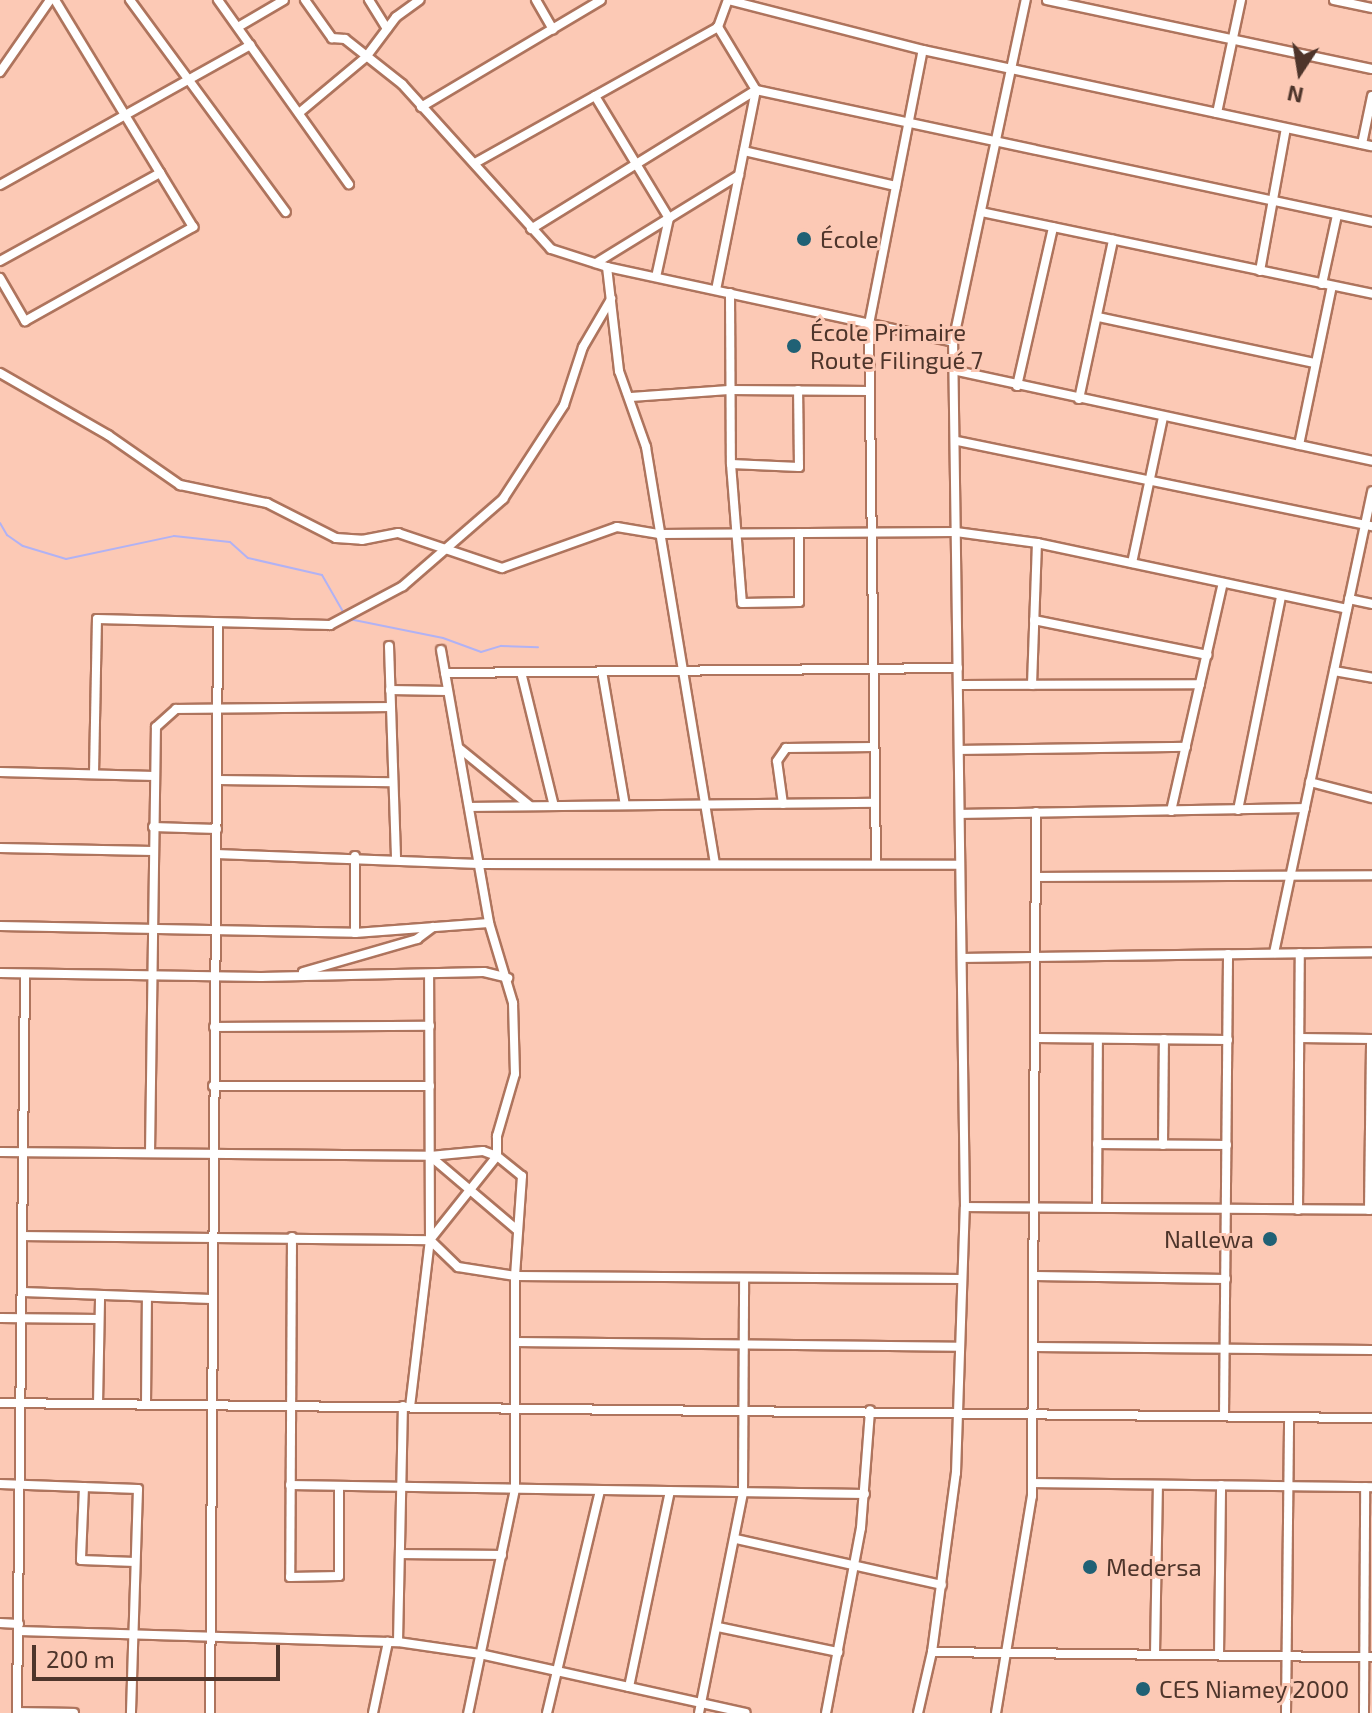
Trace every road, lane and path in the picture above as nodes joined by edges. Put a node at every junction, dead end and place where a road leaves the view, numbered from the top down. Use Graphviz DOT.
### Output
graph roads {
  1 [pos="53,0"];
  2 [pos="130,0"];
  3 [pos="218,0"];
  4 [pos="284,0"];
  5 [pos="305,0"];
  6 [pos="369,0"];
  7 [pos="419,0"];
  8 [pos="536,0"];
  9 [pos="601,0"];
  10 [pos="728,0"];
  11 [pos="1026,0"];
  12 [pos="1047,0"];
  13 [pos="1241,0"];
  14 [pos="1334,0"];
  15 [pos="1372,8"];
  16 [pos="238,27"];
  17 [pos="718,27"];
  18 [pos="387,29"];
  19 [pos="553,29"];
  20 [pos="1233,40"];
  21 [pos="250,45"];
  22 [pos="923,50"];
  23 [pos="366,57"];
  24 [pos="1011,69"];
  25 [pos="1372,69"];
  26 [pos="0,72"];
  27 [pos="188,79"];
  28 [pos="756,90"];
  29 [pos="595,96"];
  30 [pos="1372,96"];
  31 [pos="421,107"];
  32 [pos="299,113"];
  33 [pos="1217,113"];
  34 [pos="125,115"];
  35 [pos="909,123"];
  36 [pos="1286,128"];
  37 [pos="996,142"];
  38 [pos="1362,144"];
  39 [pos="1372,146"];
  40 [pos="744,151"];
  41 [pos="475,163"];
  42 [pos="636,164"];
  43 [pos="160,173"];
  44 [pos="739,175"];
  45 [pos="349,184"];
  46 [pos="0,185"];
  47 [pos="896,186"];
  48 [pos="1273,201"];
  49 [pos="286,212"];
  50 [pos="981,212"];
  51 [pos="1337,215"];
  52 [pos="669,218"];
  53 [pos="1372,222"];
  54 [pos="1053,227"];
  55 [pos="531,229"];
  56 [pos="1113,240"];
  57 [pos="0,261"];
  58 [pos="596,263"];
  59 [pos="607,267"];
  60 [pos="1260,271"];
  61 [pos="656,277"];
  62 [pos="0,278"];
  63 [pos="1322,284"];
  64 [pos="1332,286"];
  65 [pos="716,290"];
  66 [pos="730,293"];
  67 [pos="1372,294"];
  68 [pos="611,299"];
  69 [pos="1098,317"];
  70 [pos="869,324"];
  71 [pos="953,342"];
  72 [pos="1315,363"];
  73 [pos="957,371"];
  74 [pos="0,373"];
  75 [pos="1017,386"];
  76 [pos="729,390"];
  77 [pos="798,390"];
  78 [pos="870,391"];
  79 [pos="631,397"];
  80 [pos="1079,399"];
  81 [pos="1163,417"];
  82 [pos="957,441"];
  83 [pos="1299,445"];
  84 [pos="1372,461"];
  85 [pos="731,464"];
  86 [pos="1149,480"];
  87 [pos="1372,491"];
  88 [pos="1368,526"];
  89 [pos="956,532"];
  90 [pos="736,533"];
  91 [pos="799,533"];
  92 [pos="872,533"];
  93 [pos="659,534"];
  94 [pos="1037,543"];
  95 [pos="448,550"];
  96 [pos="1132,563"];
  97 [pos="1223,583"];
  98 [pos="1281,596"];
  99 [pos="1349,599"];
  100 [pos="1372,604"];
  101 [pos="1347,609"];
  102 [pos="1034,620"];
  103 [pos="218,623"];
  104 [pos="389,646"];
  105 [pos="441,650"];
  106 [pos="1207,655"];
  107 [pos="873,668"];
  108 [pos="958,668"];
  109 [pos="682,670"];
  110 [pos="602,671"];
  111 [pos="1334,671"];
  112 [pos="521,672"];
  113 [pos="445,673"];
  114 [pos="1372,678"];
  115 [pos="1200,684"];
  116 [pos="960,685"];
  117 [pos="1032,685"];
  118 [pos="390,690"];
  119 [pos="448,691"];
  120 [pos="219,707"];
  121 [pos="390,707"];
  122 [pos="458,747"];
  123 [pos="874,747"];
  124 [pos="1186,747"];
  125 [pos="960,750"];
  126 [pos="0,772"];
  127 [pos="94,774"];
  128 [pos="155,776"];
  129 [pos="218,780"];
  130 [pos="393,782"];
  131 [pos="1310,782"];
  132 [pos="1372,798"];
  133 [pos="875,803"];
  134 [pos="783,804"];
  135 [pos="625,805"];
  136 [pos="705,805"];
  137 [pos="529,806"];
  138 [pos="554,806"];
  139 [pos="469,807"];
  140 [pos="1305,808"];
  141 [pos="1238,810"];
  142 [pos="1171,811"];
  143 [pos="1036,812"];
  144 [pos="961,814"];
  145 [pos="153,827"];
  146 [pos="217,829"];
  147 [pos="0,848"];
  148 [pos="153,851"];
  149 [pos="216,854"];
  150 [pos="355,856"];
  151 [pos="396,857"];
  152 [pos="715,863"];
  153 [pos="479,864"];
  154 [pos="876,864"];
  155 [pos="958,865"];
  156 [pos="1291,873"];
  157 [pos="1372,875"];
  158 [pos="1036,877"];
  159 [pos="489,923"];
  160 [pos="0,926"];
  161 [pos="433,927"];
  162 [pos="153,929"];
  163 [pos="215,930"];
  164 [pos="355,933"];
  165 [pos="1372,952"];
  166 [pos="1274,953"];
  167 [pos="1300,953"];
  168 [pos="1228,954"];
  169 [pos="1038,955"];
  170 [pos="964,958"];
  171 [pos="0,973"];
  172 [pos="25,974"];
  173 [pos="154,976"];
  174 [pos="291,976"];
  175 [pos="429,976"];
  176 [pos="215,977"];
  177 [pos="508,978"];
  178 [pos="430,1026"];
  179 [pos="214,1027"];
  180 [pos="1037,1038"];
  181 [pos="1300,1038"];
  182 [pos="1098,1039"];
  183 [pos="1164,1039"];
  184 [pos="1371,1039"];
  185 [pos="1228,1040"];
  186 [pos="213,1086"];
  187 [pos="430,1086"];
  188 [pos="1097,1144"];
  189 [pos="1163,1145"];
  190 [pos="1227,1145"];
  191 [pos="0,1152"];
  192 [pos="24,1152"];
  193 [pos="150,1153"];
  194 [pos="212,1154"];
  195 [pos="430,1156"];
  196 [pos="497,1156"];
  197 [pos="466,1188"];
  198 [pos="965,1207"];
  199 [pos="1035,1207"];
  200 [pos="1097,1207"];
  201 [pos="1226,1209"];
  202 [pos="1298,1210"];
  203 [pos="1371,1210"];
  204 [pos="516,1229"];
  205 [pos="23,1236"];
  206 [pos="292,1237"];
  207 [pos="211,1238"];
  208 [pos="430,1240"];
  209 [pos="515,1276"];
  210 [pos="1035,1276"];
  211 [pos="744,1278"];
  212 [pos="962,1279"];
  213 [pos="1226,1279"];
  214 [pos="23,1292"];
  215 [pos="100,1295"];
  216 [pos="147,1297"];
  217 [pos="211,1299"];
  218 [pos="0,1318"];
  219 [pos="22,1318"];
  220 [pos="99,1319"];
  221 [pos="515,1342"];
  222 [pos="745,1344"];
  223 [pos="959,1347"];
  224 [pos="1034,1347"];
  225 [pos="1225,1349"];
  226 [pos="1372,1350"];
  227 [pos="0,1403"];
  228 [pos="22,1403"];
  229 [pos="98,1404"];
  230 [pos="146,1405"];
  231 [pos="211,1405"];
  232 [pos="291,1406"];
  233 [pos="406,1406"];
  234 [pos="515,1408"];
  235 [pos="745,1409"];
  236 [pos="870,1410"];
  237 [pos="956,1413"];
  238 [pos="1034,1414"];
  239 [pos="1224,1416"];
  240 [pos="1289,1417"];
  241 [pos="1372,1418"];
  242 [pos="1033,1483"];
  243 [pos="0,1484"];
  244 [pos="22,1485"];
  245 [pos="290,1485"];
  246 [pos="1158,1485"];
  247 [pos="1221,1485"];
  248 [pos="339,1486"];
  249 [pos="1288,1486"];
  250 [pos="84,1487"];
  251 [pos="401,1487"];
  252 [pos="1369,1487"];
  253 [pos="515,1489"];
  254 [pos="600,1490"];
  255 [pos="670,1491"];
  256 [pos="743,1492"];
  257 [pos="865,1494"];
  258 [pos="736,1539"];
  259 [pos="400,1554"];
  260 [pos="502,1555"];
  261 [pos="135,1562"];
  262 [pos="854,1565"];
  263 [pos="942,1585"];
  264 [pos="0,1623"];
  265 [pos="718,1627"];
  266 [pos="19,1628"];
  267 [pos="133,1635"];
  268 [pos="211,1637"];
  269 [pos="388,1642"];
  270 [pos="398,1642"];
  271 [pos="838,1652"];
  272 [pos="932,1652"];
  273 [pos="1010,1653"];
  274 [pos="480,1654"];
  275 [pos="1155,1654"];
  276 [pos="1219,1655"];
  277 [pos="1286,1656"];
  278 [pos="1368,1657"];
  279 [pos="557,1672"];
  280 [pos="629,1687"];
  281 [pos="700,1708"];
  282 [pos="18,1713"];
  283 [pos="74,1713"];
  284 [pos="131,1713"];
  285 [pos="210,1713"];
  286 [pos="373,1713"];
  287 [pos="468,1713"];
  288 [pos="547,1713"];
  289 [pos="746,1713"];
  290 [pos="826,1713"];
  291 [pos="918,1713"];
  292 [pos="996,1713"];
  293 [pos="1286,1713"];
  294 [pos="1364,1713"];
  1 -- 26 [label="street"];
  1 -- 34 [label="street"];
  2 -- 27 [label="street"];
  3 -- 16 [label="street"];
  4 -- 16 [label="street"];
  5 -- 23 [label="street"];
  6 -- 18 [label="street"];
  7 -- 18 [label="street"];
  8 -- 19 [label="street"];
  9 -- 19 [label="street"];
  10 -- 17 [label="street"];
  10 -- 22 [label="street"];
  11 -- 24 [label="street"];
  12 -- 20 [label="street"];
  13 -- 20 [label="street"];
  14 -- 15 [label="street"];
  16 -- 21 [label="street"];
  17 -- 28 [label="street"];
  17 -- 29 [label="street"];
  18 -- 23 [label="street"];
  19 -- 31 [label="street"];
  20 -- 25 [label="street"];
  20 -- 33 [label="street"];
  21 -- 27 [label="street"];
  21 -- 32 [label="street"];
  22 -- 24 [label="street"];
  22 -- 35 [label="street"];
  23 -- 31 [label="street"];
  23 -- 32 [label="street"];
  24 -- 33 [label="street"];
  24 -- 37 [label="street"];
  27 -- 34 [label="street"];
  27 -- 49 [label="street"];
  28 -- 35 [label="street"];
  28 -- 40 [label="street"];
  28 -- 42 [label="street"];
  29 -- 41 [label="street"];
  29 -- 42 [label="street"];
  30 -- 38 [label="street"];
  31 -- 41 [label="street"];
  32 -- 45 [label="street"];
  33 -- 36 [label="street"];
  34 -- 43 [label="street"];
  34 -- 46 [label="street"];
  35 -- 37 [label="street"];
  35 -- 47 [label="street"];
  36 -- 38 [label="street"];
  36 -- 48 [label="street"];
  37 -- 48 [label="street"];
  37 -- 50 [label="street"];
  38 -- 39 [label="street"];
  40 -- 44 [label="street"];
  40 -- 47 [label="street"];
  41 -- 55 [label="street"];
  42 -- 52 [label="street"];
  42 -- 55 [label="street"];
  43 -- 57 [label="street"];
  43 -- 62 [label="street"];
  44 -- 52 [label="street"];
  44 -- 65 [label="street"];
  47 -- 70 [label="street"];
  48 -- 51 [label="street"];
  48 -- 60 [label="street"];
  50 -- 54 [label="street"];
  50 -- 71 [label="street"];
  51 -- 53 [label="street"];
  51 -- 63 [label="street"];
  52 -- 58 [label="street"];
  52 -- 61 [label="street"];
  54 -- 56 [label="street"];
  54 -- 75 [label="street"];
  55 -- 58 [label="street"];
  56 -- 60 [label="street"];
  56 -- 69 [label="street"];
  58 -- 59 [label="street"];
  59 -- 61 [label="street"];
  59 -- 68 [label="street"];
  60 -- 63 [label="street"];
  61 -- 65 [label="street"];
  63 -- 64 [label="street"];
  64 -- 67 [label="street"];
  64 -- 72 [label="street"];
  65 -- 66 [label="street"];
  66 -- 70 [label="street"];
  66 -- 76 [label="street"];
  68 -- 79 [label="street"];
  68 -- 95 [label="street"];
  69 -- 72 [label="street"];
  69 -- 80 [label="street"];
  70 -- 71 [label="street"];
  70 -- 78 [label="street"];
  71 -- 73 [label="street"];
  72 -- 83 [label="street"];
  73 -- 75 [label="street"];
  73 -- 82 [label="street"];
  74 -- 95 [label="street"];
  75 -- 80 [label="street"];
  76 -- 77 [label="street"];
  76 -- 79 [label="street"];
  76 -- 85 [label="street"];
  77 -- 78 [label="street"];
  77 -- 85 [label="street"];
  78 -- 92 [label="street"];
  79 -- 93 [label="street"];
  80 -- 81 [label="street"];
  81 -- 83 [label="street"];
  81 -- 86 [label="street"];
  82 -- 86 [label="street"];
  82 -- 89 [label="street"];
  83 -- 84 [label="street"];
  85 -- 90 [label="street"];
  86 -- 88 [label="street"];
  86 -- 96 [label="street"];
  87 -- 88 [label="street"];
  88 -- 99 [label="street"];
  89 -- 92 [label="street"];
  89 -- 94 [label="street"];
  89 -- 108 [label="street"];
  90 -- 91 [label="street"];
  90 -- 91 [label="street"];
  90 -- 93 [label="street"];
  91 -- 92 [label="street"];
  92 -- 107 [label="street"];
  93 -- 95 [label="street"];
  93 -- 109 [label="street"];
  94 -- 96 [label="street"];
  94 -- 102 [label="street"];
  95 -- 103 [label="street"];
  96 -- 97 [label="street"];
  97 -- 98 [label="street"];
  97 -- 106 [label="street"];
  98 -- 101 [label="street"];
  98 -- 141 [label="street"];
  99 -- 100 [label="street"];
  99 -- 101 [label="street"];
  101 -- 111 [label="street"];
  102 -- 106 [label="street"];
  102 -- 117 [label="street"];
  103 -- 120 [label="street"];
  103 -- 127 [label="street"];
  104 -- 118 [label="street"];
  105 -- 113 [label="street"];
  106 -- 115 [label="street"];
  107 -- 108 [label="street"];
  107 -- 109 [label="street"];
  107 -- 123 [label="street"];
  108 -- 116 [label="street"];
  109 -- 110 [label="street"];
  109 -- 136 [label="street"];
  110 -- 112 [label="street"];
  110 -- 135 [label="street"];
  111 -- 114 [label="street"];
  111 -- 131 [label="street"];
  112 -- 113 [label="street"];
  112 -- 138 [label="street"];
  113 -- 119 [label="street"];
  115 -- 117 [label="street"];
  115 -- 124 [label="street"];
  116 -- 117 [label="street"];
  116 -- 125 [label="street"];
  118 -- 119 [label="street"];
  118 -- 121 [label="street"];
  119 -- 122 [label="street"];
  120 -- 121 [label="street"];
  120 -- 128 [label="street"];
  120 -- 129 [label="street"];
  121 -- 130 [label="street"];
  122 -- 137 [label="street"];
  122 -- 139 [label="street"];
  123 -- 133 [label="street"];
  123 -- 134 [label="street"];
  124 -- 125 [label="street"];
  124 -- 142 [label="street"];
  125 -- 144 [label="street"];
  126 -- 127 [label="street"];
  127 -- 128 [label="street"];
  128 -- 145 [label="street"];
  129 -- 130 [label="street"];
  129 -- 146 [label="street"];
  130 -- 151 [label="street"];
  131 -- 132 [label="street"];
  131 -- 140 [label="street"];
  133 -- 134 [label="street"];
  133 -- 154 [label="street"];
  134 -- 136 [label="street"];
  135 -- 136 [label="street"];
  135 -- 138 [label="street"];
  136 -- 152 [label="street"];
  137 -- 138 [label="street"];
  137 -- 139 [label="street"];
  139 -- 153 [label="street"];
  140 -- 141 [label="street"];
  140 -- 156 [label="street"];
  141 -- 142 [label="street"];
  142 -- 143 [label="street"];
  143 -- 144 [label="street"];
  143 -- 158 [label="street"];
  144 -- 155 [label="street"];
  145 -- 146 [label="street"];
  145 -- 148 [label="street"];
  146 -- 149 [label="street"];
  147 -- 148 [label="street"];
  148 -- 162 [label="street"];
  149 -- 150 [label="street"];
  149 -- 163 [label="street"];
  150 -- 151 [label="street"];
  150 -- 164 [label="street"];
  151 -- 153 [label="street"];
  152 -- 153 [label="street"];
  152 -- 154 [label="street"];
  153 -- 159 [label="street"];
  154 -- 155 [label="street"];
  155 -- 170 [label="street"];
  156 -- 157 [label="street"];
  156 -- 158 [label="street"];
  156 -- 166 [label="street"];
  158 -- 169 [label="street"];
  159 -- 161 [label="street"];
  159 -- 177 [label="street"];
  160 -- 162 [label="street"];
  161 -- 164 [label="street"];
  161 -- 174 [label="street"];
  162 -- 163 [label="street"];
  162 -- 173 [label="street"];
  163 -- 164 [label="street"];
  163 -- 176 [label="street"];
  165 -- 167 [label="street"];
  166 -- 167 [label="street"];
  166 -- 168 [label="street"];
  167 -- 181 [label="street"];
  168 -- 169 [label="street"];
  168 -- 185 [label="street"];
  169 -- 170 [label="street"];
  169 -- 180 [label="street"];
  170 -- 198 [label="street"];
  171 -- 172 [label="street"];
  172 -- 173 [label="street"];
  172 -- 192 [label="street"];
  173 -- 176 [label="street"];
  173 -- 193 [label="street"];
  174 -- 175 [label="street"];
  174 -- 176 [label="street"];
  175 -- 177 [label="street"];
  175 -- 178 [label="street"];
  176 -- 179 [label="street"];
  177 -- 196 [label="street"];
  178 -- 179 [label="street"];
  178 -- 187 [label="street"];
  179 -- 186 [label="street"];
  180 -- 182 [label="street"];
  180 -- 199 [label="street"];
  181 -- 184 [label="street"];
  181 -- 202 [label="street"];
  182 -- 183 [label="street"];
  182 -- 188 [label="street"];
  183 -- 185 [label="street"];
  183 -- 189 [label="street"];
  184 -- 203 [label="street"];
  185 -- 190 [label="street"];
  186 -- 187 [label="street"];
  186 -- 194 [label="street"];
  187 -- 195 [label="street"];
  188 -- 189 [label="street"];
  188 -- 200 [label="street"];
  189 -- 190 [label="street"];
  190 -- 201 [label="street"];
  191 -- 192 [label="street"];
  192 -- 193 [label="street"];
  192 -- 205 [label="street"];
  193 -- 194 [label="street"];
  194 -- 195 [label="street"];
  194 -- 207 [label="street"];
  195 -- 196 [label="street"];
  195 -- 197 [label="street"];
  195 -- 208 [label="street"];
  196 -- 197 [label="street"];
  196 -- 204 [label="street"];
  197 -- 204 [label="street"];
  197 -- 208 [label="street"];
  198 -- 199 [label="street"];
  198 -- 212 [label="street"];
  199 -- 200 [label="street"];
  199 -- 210 [label="street"];
  200 -- 201 [label="street"];
  201 -- 202 [label="street"];
  201 -- 213 [label="street"];
  202 -- 203 [label="street"];
  204 -- 209 [label="street"];
  205 -- 207 [label="street"];
  205 -- 214 [label="street"];
  206 -- 207 [label="street"];
  206 -- 208 [label="street"];
  206 -- 232 [label="street"];
  207 -- 217 [label="street"];
  208 -- 209 [label="street"];
  208 -- 233 [label="street"];
  209 -- 211 [label="street"];
  209 -- 221 [label="street"];
  210 -- 213 [label="street"];
  210 -- 224 [label="street"];
  211 -- 212 [label="street"];
  211 -- 222 [label="street"];
  212 -- 223 [label="street"];
  213 -- 225 [label="street"];
  214 -- 215 [label="street"];
  214 -- 219 [label="street"];
  215 -- 216 [label="street"];
  215 -- 220 [label="street"];
  216 -- 217 [label="street"];
  216 -- 230 [label="street"];
  217 -- 231 [label="street"];
  218 -- 219 [label="street"];
  219 -- 220 [label="street"];
  219 -- 228 [label="street"];
  220 -- 229 [label="street"];
  221 -- 222 [label="street"];
  221 -- 234 [label="street"];
  222 -- 223 [label="street"];
  222 -- 235 [label="street"];
  223 -- 237 [label="street"];
  224 -- 225 [label="street"];
  224 -- 238 [label="street"];
  225 -- 226 [label="street"];
  225 -- 239 [label="street"];
  227 -- 228 [label="street"];
  228 -- 229 [label="street"];
  228 -- 244 [label="street"];
  229 -- 230 [label="street"];
  230 -- 231 [label="street"];
  231 -- 232 [label="street"];
  231 -- 268 [label="street"];
  232 -- 233 [label="street"];
  232 -- 245 [label="street"];
  233 -- 234 [label="street"];
  233 -- 251 [label="street"];
  234 -- 235 [label="street"];
  234 -- 253 [label="street"];
  235 -- 236 [label="street"];
  235 -- 256 [label="street"];
  236 -- 237 [label="street"];
  236 -- 257 [label="street"];
  237 -- 238 [label="street"];
  237 -- 263 [label="street"];
  238 -- 239 [label="street"];
  238 -- 242 [label="street"];
  239 -- 240 [label="street"];
  240 -- 241 [label="street"];
  240 -- 249 [label="street"];
  242 -- 246 [label="street"];
  242 -- 273 [label="street"];
  243 -- 244 [label="street"];
  244 -- 250 [label="street"];
  244 -- 266 [label="street"];
  245 -- 248 [label="street"];
  245 -- 248 [label="street"];
  246 -- 247 [label="street"];
  246 -- 275 [label="street"];
  247 -- 249 [label="street"];
  247 -- 276 [label="street"];
  248 -- 251 [label="street"];
  249 -- 252 [label="street"];
  249 -- 277 [label="street"];
  250 -- 261 [label="street"];
  250 -- 261 [label="street"];
  251 -- 253 [label="street"];
  251 -- 259 [label="street"];
  252 -- 278 [label="street"];
  253 -- 254 [label="street"];
  253 -- 260 [label="street"];
  254 -- 255 [label="street"];
  254 -- 279 [label="street"];
  255 -- 256 [label="street"];
  255 -- 280 [label="street"];
  256 -- 257 [label="street"];
  256 -- 258 [label="street"];
  257 -- 262 [label="street"];
  258 -- 262 [label="street"];
  258 -- 265 [label="street"];
  259 -- 260 [label="street"];
  259 -- 270 [label="street"];
  260 -- 274 [label="street"];
  261 -- 267 [label="street"];
  262 -- 263 [label="street"];
  262 -- 271 [label="street"];
  263 -- 272 [label="street"];
  264 -- 266 [label="street"];
  265 -- 271 [label="street"];
  265 -- 281 [label="street"];
  266 -- 267 [label="street"];
  266 -- 282 [label="street"];
  267 -- 268 [label="street"];
  267 -- 284 [label="street"];
  268 -- 269 [label="street"];
  268 -- 285 [label="street"];
  269 -- 270 [label="street"];
  269 -- 286 [label="street"];
  270 -- 274 [label="street"];
  271 -- 290 [label="street"];
  272 -- 273 [label="street"];
  272 -- 291 [label="street"];
  273 -- 275 [label="street"];
  273 -- 292 [label="street"];
  274 -- 279 [label="street"];
  274 -- 287 [label="street"];
  275 -- 276 [label="street"];
  276 -- 277 [label="street"];
  277 -- 278 [label="street"];
  277 -- 293 [label="street"];
  278 -- 294 [label="street"];
  279 -- 280 [label="street"];
  279 -- 288 [label="street"];
  280 -- 281 [label="street"];
  281 -- 289 [label="street"];
  282 -- 283 [label="street"];
}
